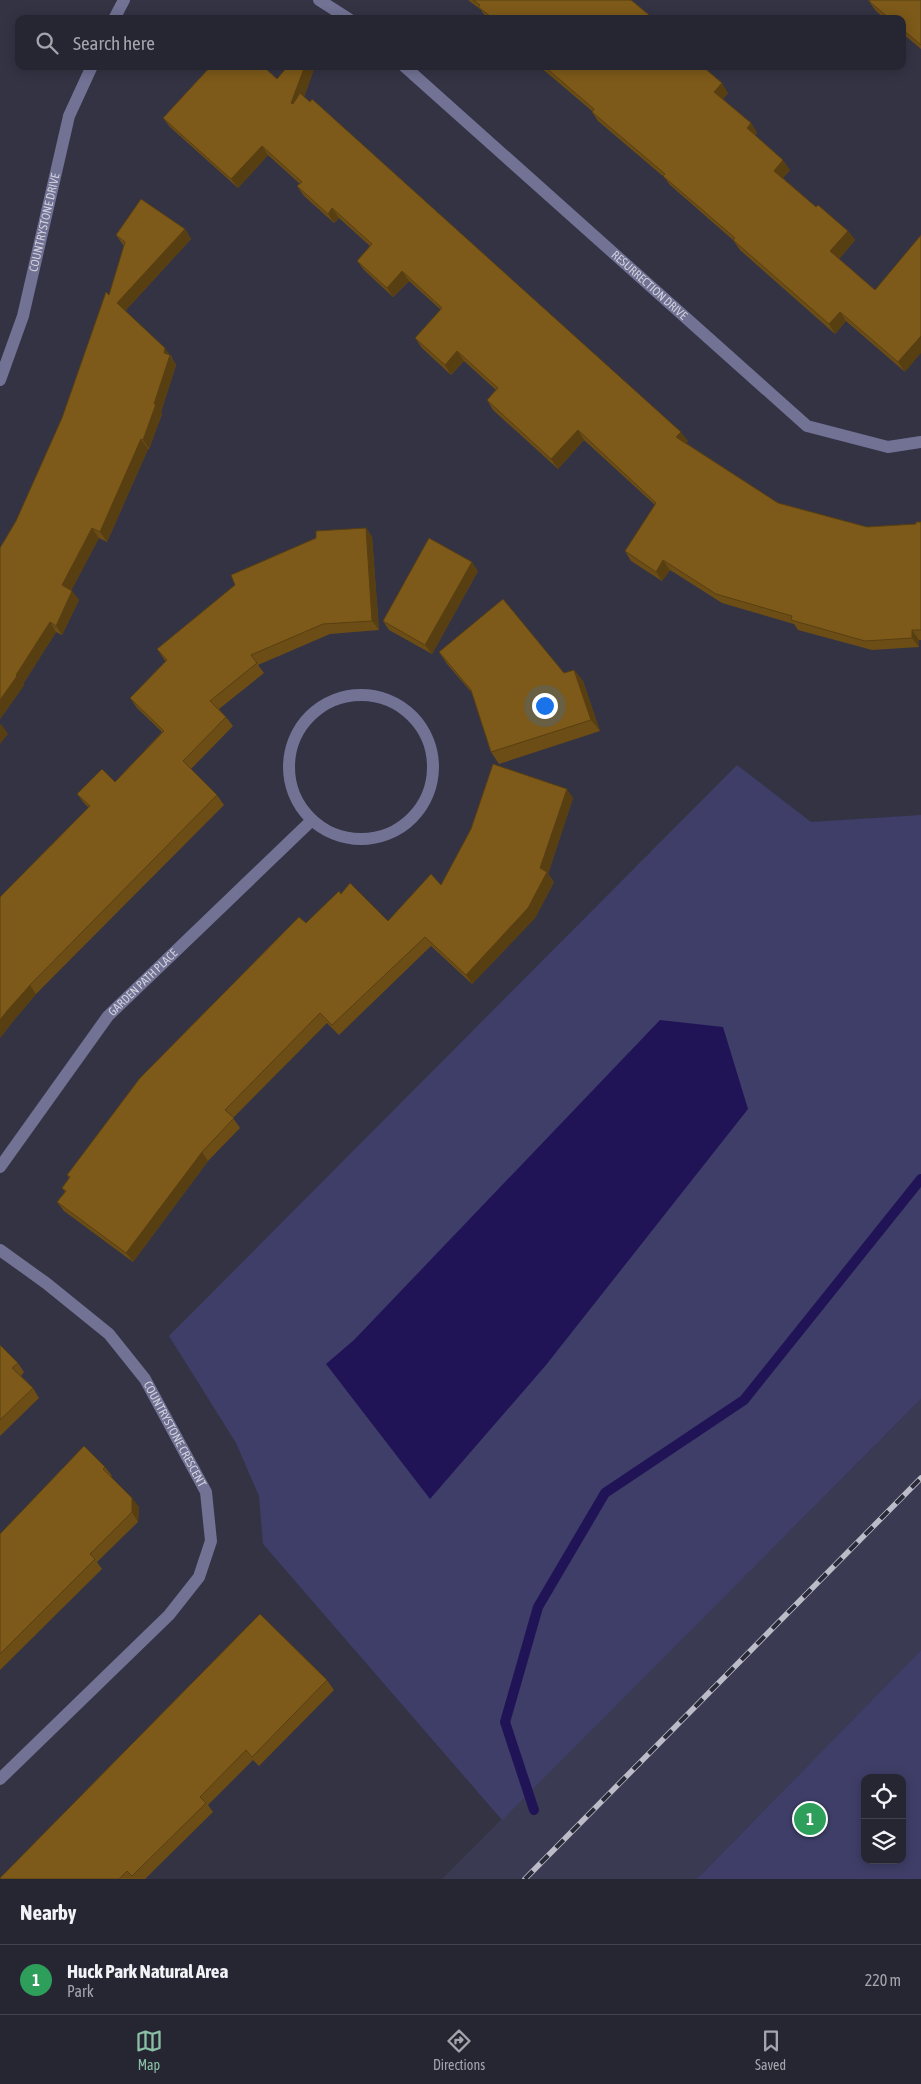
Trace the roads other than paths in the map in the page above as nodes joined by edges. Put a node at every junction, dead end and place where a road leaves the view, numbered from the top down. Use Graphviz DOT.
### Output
graph roads {
  1 [pos="124,0"];
  2 [pos="319,0"];
  3 [pos="116,15"];
  4 [pos="343,15"];
  5 [pos="90,70"];
  6 [pos="408,70"];
  7 [pos="0,380"];
  8 [pos="921,442"];
  9 [pos="311,821"];
  10 [pos="0,1167"];
  11 [pos="0,1250"];
  12 [pos="0,1779"];
  1 -- 3 [label="street"];
  2 -- 4 [label="street"];
  5 -- 7 [label="street, COUNTRYSTONE DRIVE"];
  6 -- 8 [label="street, RESURRECTION DRIVE"];
  9 -- 9 [label="street"];
  9 -- 10 [label="street, GARDEN PATH PLACE"];
  11 -- 12 [label="street, COUNTRYSTONE CRESCENT"];
}
